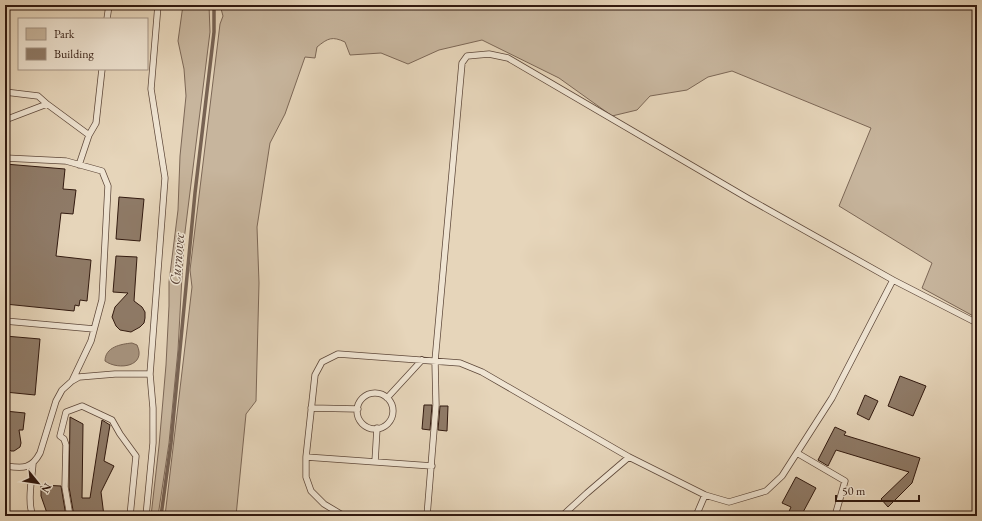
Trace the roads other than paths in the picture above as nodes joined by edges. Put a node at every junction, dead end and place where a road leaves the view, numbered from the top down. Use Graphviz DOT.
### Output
graph roads {
  1 [pos="109,5"];
  2 [pos="158,5"];
  3 [pos="107,18"];
  4 [pos="102,70"];
  5 [pos="5,92"];
  6 [pos="47,104"];
  7 [pos="5,120"];
  8 [pos="89,135"];
  9 [pos="5,158"];
  10 [pos="79,165"];
  11 [pos="893,280"];
  12 [pos="5,321"];
  13 [pos="977,323"];
  14 [pos="94,329"];
  15 [pos="422,360"];
  16 [pos="435,361"];
  17 [pos="150,374"];
  18 [pos="72,381"];
  19 [pos="388,398"];
  20 [pos="311,408"];
  21 [pos="358,409"];
  22 [pos="377,428"];
  23 [pos="797,453"];
  24 [pos="306,457"];
  25 [pos="629,457"];
  26 [pos="375,462"];
  27 [pos="33,463"];
  28 [pos="5,466"];
  29 [pos="432,466"];
  30 [pos="705,495"];
  31 [pos="33,516"];
  32 [pos="70,516"];
  33 [pos="130,516"];
  34 [pos="146,516"];
  35 [pos="344,516"];
  36 [pos="427,516"];
  37 [pos="562,516"];
  38 [pos="696,516"];
  39 [pos="835,516"];
  1 -- 3 [label="lane"];
  2 -- 17 [label="lane"];
  4 -- 8 [label="lane"];
  5 -- 6 [label="lane"];
  6 -- 7 [label="lane"];
  6 -- 8 [label="lane"];
  8 -- 10 [label="lane"];
  9 -- 10 [label="lane"];
  10 -- 14 [label="lane"];
  11 -- 13 [label="lane"];
  11 -- 16 [label="lane"];
  11 -- 23 [label="lane"];
  12 -- 14 [label="lane"];
  14 -- 18 [label="lane"];
  15 -- 16 [label="lane"];
  15 -- 19 [label="lane"];
  15 -- 20 [label="lane"];
  16 -- 25 [label="lane"];
  16 -- 29 [label="lane"];
  17 -- 18 [label="lane"];
  17 -- 34 [label="lane"];
  18 -- 27 [label="lane"];
  19 -- 21 [label="lane"];
  19 -- 22 [label="lane"];
  20 -- 21 [label="lane"];
  20 -- 24 [label="lane"];
  21 -- 22 [label="lane"];
  22 -- 26 [label="lane"];
  23 -- 30 [label="lane"];
  23 -- 39 [label="lane"];
  24 -- 26 [label="lane"];
  24 -- 35 [label="lane"];
  25 -- 30 [label="lane"];
  25 -- 37 [label="lane"];
  26 -- 29 [label="lane"];
  27 -- 28 [label="lane"];
  27 -- 31 [label="lane"];
  29 -- 36 [label="lane"];
  30 -- 38 [label="lane"];
  32 -- 33 [label="lane"];
}
